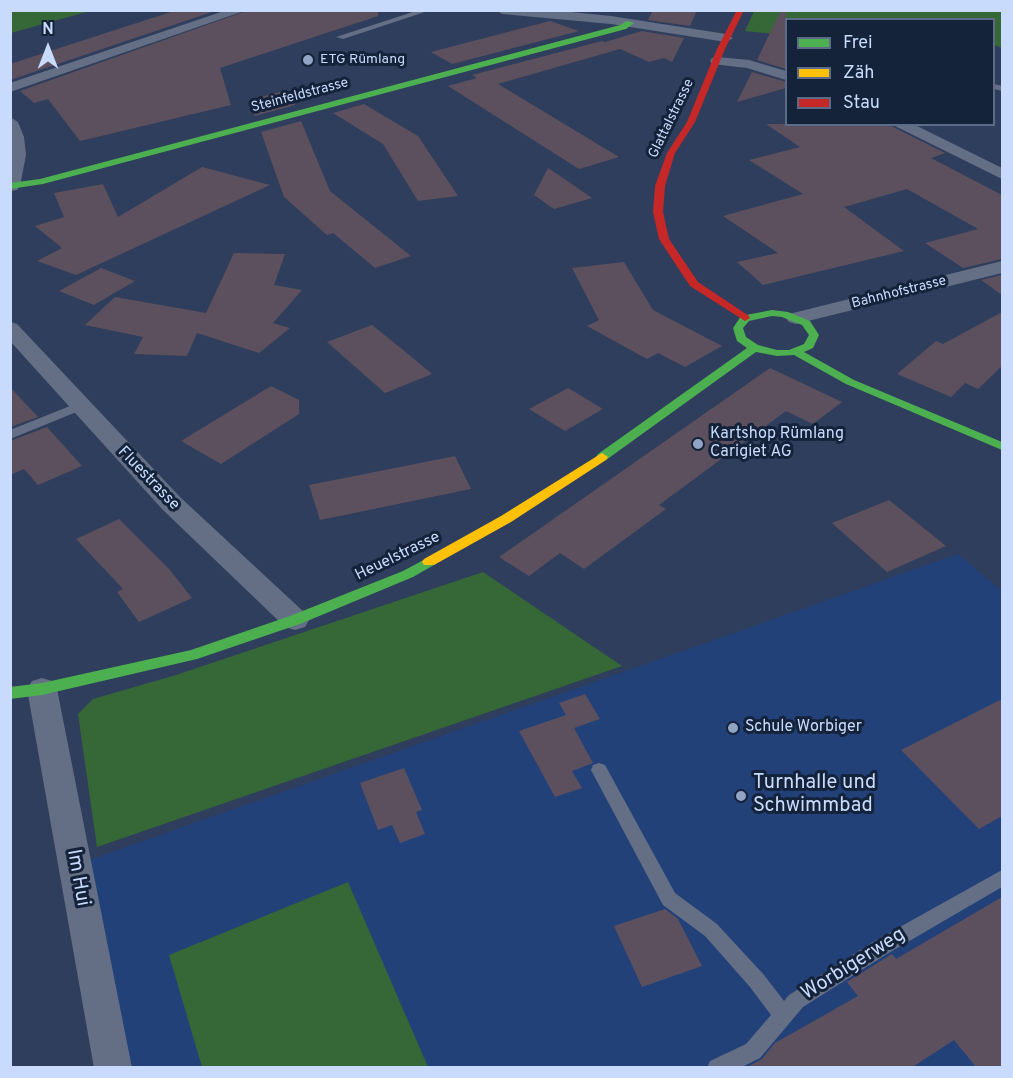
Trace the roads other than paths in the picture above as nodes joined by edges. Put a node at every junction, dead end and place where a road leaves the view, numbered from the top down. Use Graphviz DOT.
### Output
graph roads {
  1 [pos="241,10"];
  2 [pos="428,10"];
  3 [pos="502,10"];
  4 [pos="741,10"];
  5 [pos="543,12"];
  6 [pos="630,23"];
  7 [pos="340,37"];
  8 [pos="726,38"];
  9 [pos="717,61"];
  10 [pos="785,76"];
  11 [pos="10,88"];
  12 [pos="10,122"];
  13 [pos="904,126"];
  14 [pos="998,168"];
  15 [pos="11,180"];
  16 [pos="1002,267"];
  17 [pos="745,318"];
  18 [pos="796,318"];
  19 [pos="10,328"];
  20 [pos="754,348"];
  21 [pos="797,352"];
  22 [pos="80,406"];
  23 [pos="10,435"];
  24 [pos="1002,446"];
  25 [pos="295,620"];
  26 [pos="26,691"];
  27 [pos="599,770"];
  28 [pos="1002,878"];
  29 [pos="784,1016"];
  30 [pos="112,1068"];
  31 [pos="717,1068"];
  1 -- 11 [label="street"];
  2 -- 7 [label="lane"];
  3 -- 5 [label="street"];
  4 -- 8 [label="street, Glattalstrasse"];
  5 -- 6 [label="street"];
  6 -- 8 [label="street"];
  6 -- 15 [label="street, Steinfeldstrasse"];
  8 -- 9 [label="street, Glattalstrasse"];
  9 -- 10 [label="street"];
  9 -- 17 [label="street, Glattalstrasse"];
  12 -- 15 [label="street"];
  13 -- 14 [label="street"];
  16 -- 18 [label="street, Bahnhofstrasse"];
  17 -- 18 [label="street"];
  17 -- 20 [label="street"];
  18 -- 21 [label="street"];
  19 -- 22 [label="street, Fluestrasse"];
  20 -- 21 [label="street"];
  20 -- 25 [label="street, Heuelstrasse"];
  21 -- 24 [label="street"];
  22 -- 23 [label="lane"];
  22 -- 25 [label="street, Fluestrasse"];
  25 -- 26 [label="street, Heuelstrasse"];
  26 -- 30 [label="street, Im Hui"];
  27 -- 29 [label="lane"];
  28 -- 29 [label="lane, Worbigerweg"];
  29 -- 31 [label="lane, Worbigerweg"];
}
